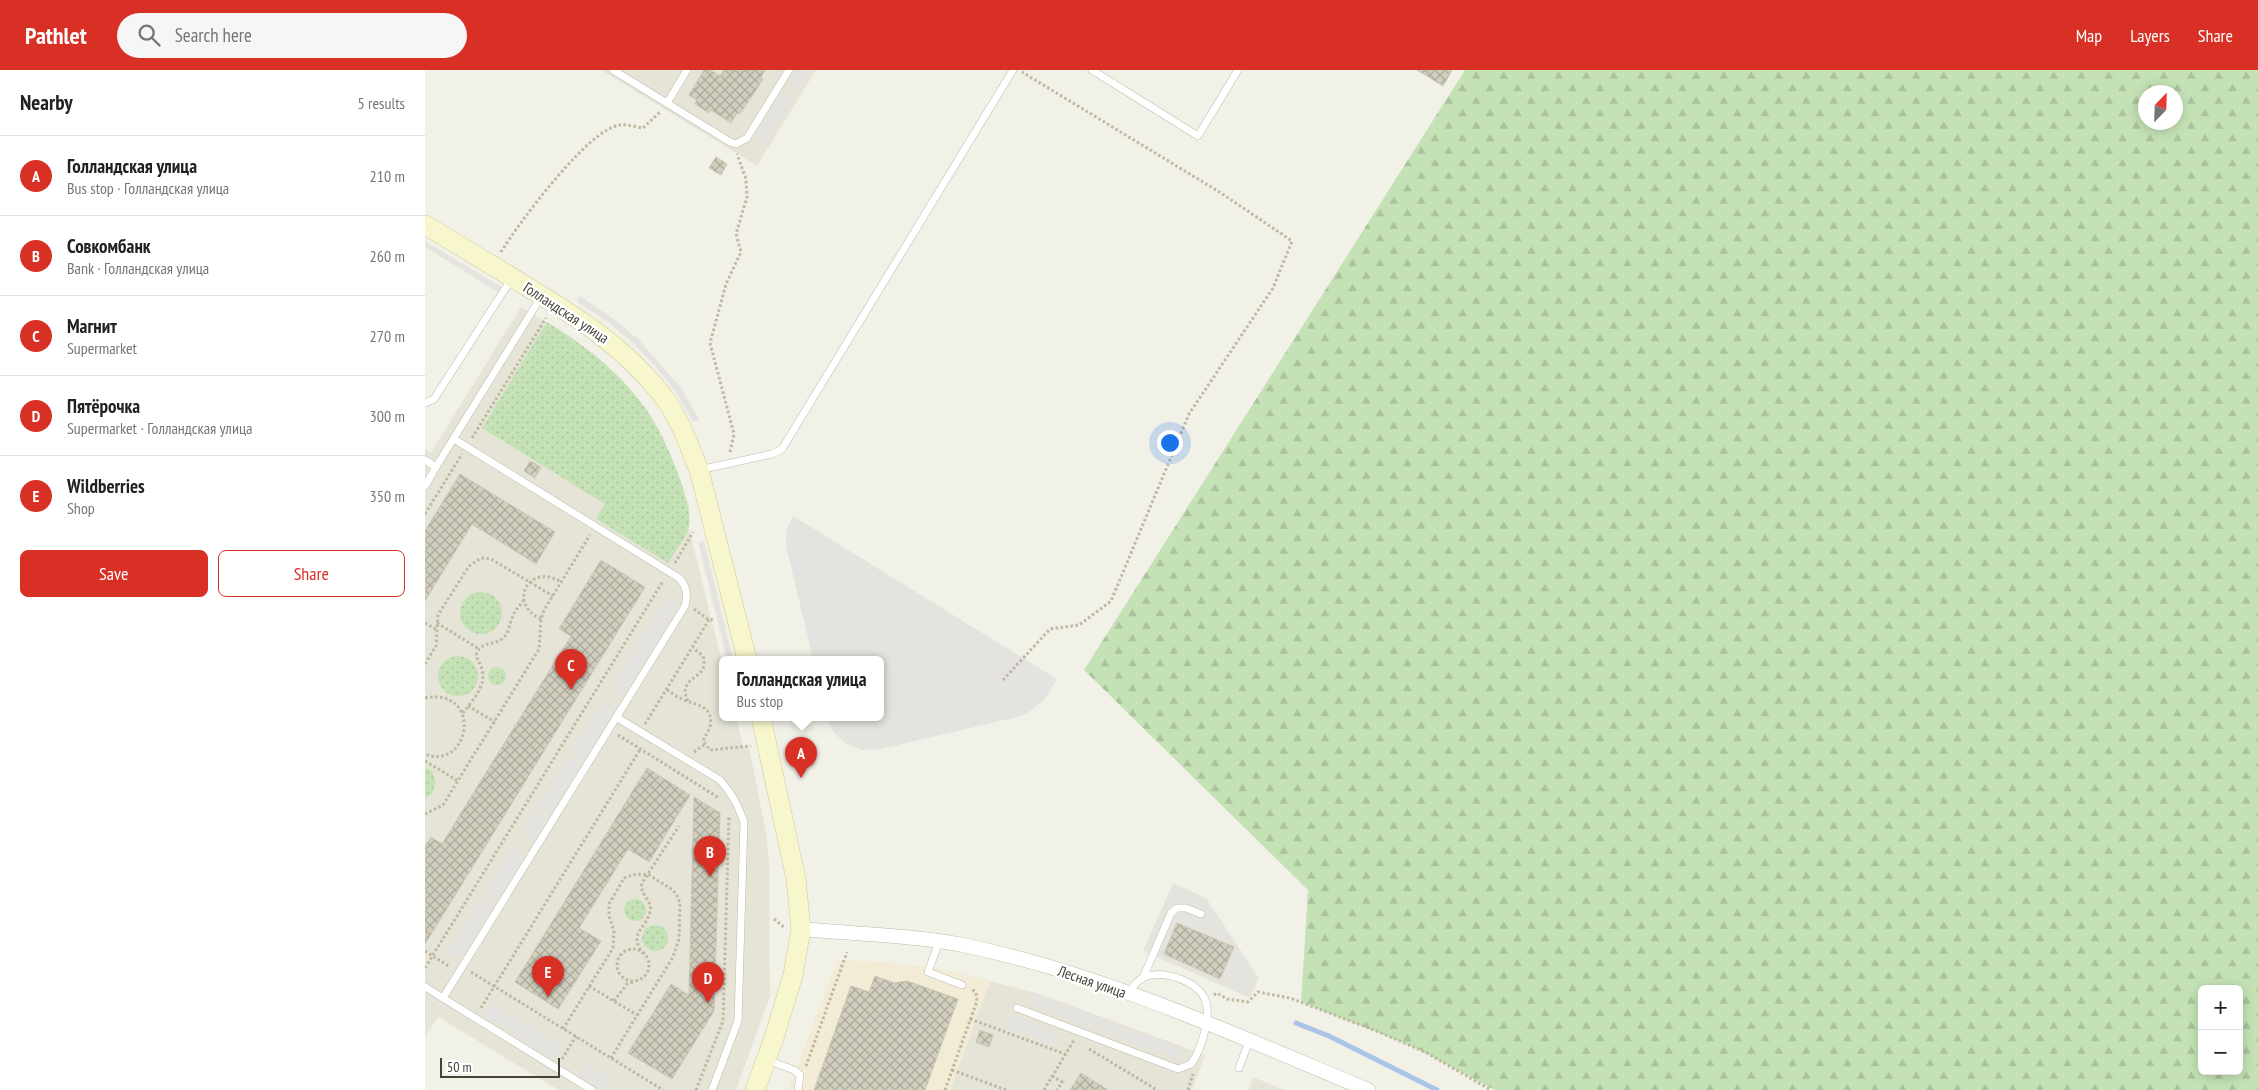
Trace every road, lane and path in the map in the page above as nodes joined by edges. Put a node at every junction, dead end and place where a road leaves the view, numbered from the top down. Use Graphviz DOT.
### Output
graph roads {
  1 [pos="613,70"];
  2 [pos="687,70"];
  3 [pos="789,70"];
  4 [pos="1013,70"];
  5 [pos="1019,70"];
  6 [pos="1092,70"];
  7 [pos="1238,70"];
  8 [pos="667,103"];
  9 [pos="736,144"];
  10 [pos="425,225"];
  11 [pos="501,252"];
  12 [pos="512,278"];
  13 [pos="542,296"];
  14 [pos="546,318"];
  15 [pos="425,403"];
  16 [pos="454,439"];
  17 [pos="467,446"];
  18 [pos="425,460"];
  19 [pos="724,464"];
  20 [pos="436,467"];
  21 [pos="699,470"];
  22 [pos="425,486"];
  23 [pos="425,514"];
  24 [pos="693,532"];
  25 [pos="582,549"];
  26 [pos="669,572"];
  27 [pos="529,582"];
  28 [pos="561,582"];
  29 [pos="553,596"];
  30 [pos="523,601"];
  31 [pos="686,602"];
  32 [pos="541,619"];
  33 [pos="715,619"];
  34 [pos="709,620"];
  35 [pos="425,623"];
  36 [pos="437,623"];
  37 [pos="437,630"];
  38 [pos="693,648"];
  39 [pos="479,649"];
  40 [pos="746,656"];
  41 [pos="425,664"];
  42 [pos="1003,680"];
  43 [pos="667,690"];
  44 [pos="425,698"];
  45 [pos="688,701"];
  46 [pos="468,706"];
  47 [pos="463,713"];
  48 [pos="616,717"];
  49 [pos="762,721"];
  50 [pos="495,722"];
  51 [pos="609,730"];
  52 [pos="641,732"];
  53 [pos="648,736"];
  54 [pos="751,746"];
  55 [pos="640,749"];
  56 [pos="425,754"];
  57 [pos="425,761"];
  58 [pos="458,781"];
  59 [pos="721,799"];
  60 [pos="729,813"];
  61 [pos="425,814"];
  62 [pos="679,826"];
  63 [pos="649,875"];
  64 [pos="1201,914"];
  65 [pos="801,930"];
  66 [pos="939,942"];
  67 [pos="425,951"];
  68 [pos="847,952"];
  69 [pos="644,954"];
  70 [pos="432,956"];
  71 [pos="425,968"];
  72 [pos="461,969"];
  73 [pos="1143,978"];
  74 [pos="633,981"];
  75 [pos="962,984"];
  76 [pos="494,986"];
  77 [pos="589,986"];
  78 [pos="425,987"];
  79 [pos="1128,994"];
  80 [pos="443,998"];
  81 [pos="1205,998"];
  82 [pos="614,1001"];
  83 [pos="1017,1008"];
  84 [pos="637,1015"];
  85 [pos="475,1018"];
  86 [pos="971,1019"];
  87 [pos="1207,1023"];
  88 [pos="563,1029"];
  89 [pos="575,1036"];
  90 [pos="1249,1041"];
  91 [pos="1081,1044"];
  92 [pos="1087,1048"];
  93 [pos="1065,1054"];
  94 [pos="611,1058"];
  95 [pos="766,1060"];
  96 [pos="556,1068"];
  97 [pos="1239,1068"];
  98 [pos="952,1070"];
  99 [pos="800,1075"];
  100 [pos="1052,1076"];
  101 [pos="592,1090"];
  102 [pos="663,1090"];
  103 [pos="696,1090"];
  104 [pos="712,1090"];
  105 [pos="755,1090"];
  106 [pos="798,1090"];
  107 [pos="945,1090"];
  108 [pos="1006,1090"];
  109 [pos="1043,1090"];
  110 [pos="1057,1090"];
  111 [pos="1157,1090"];
  112 [pos="1367,1090"];
  113 [pos="1491,1090"];
  1 -- 8 [label="lane"];
  2 -- 8 [label="lane"];
  3 -- 9 [label="lane"];
  4 -- 19 [label="lane"];
  5 -- 42 [label="path"];
  6 -- 7 [label="lane"];
  8 -- 9 [label="lane"];
  8 -- 11 [label="path"];
  9 -- 19 [label="path"];
  10 -- 12 [label="street, Голландская улица"];
  12 -- 13 [label="street, Голландская улица"];
  12 -- 15 [label="lane"];
  13 -- 16 [label="lane"];
  13 -- 21 [label="street, Голландская улица"];
  14 -- 17 [label="path"];
  16 -- 17 [label="lane"];
  16 -- 20 [label="lane"];
  17 -- 23 [label="path"];
  17 -- 26 [label="lane"];
  18 -- 20 [label="lane"];
  19 -- 21 [label="lane"];
  20 -- 22 [label="lane"];
  21 -- 40 [label="street, Голландская улица"];
  24 -- 26 [label="path"];
  25 -- 28 [label="path"];
  26 -- 31 [label="lane"];
  26 -- 70 [label="path"];
  27 -- 28 [label="path"];
  27 -- 29 [label="path"];
  27 -- 30 [label="path"];
  27 -- 36 [label="path"];
  28 -- 29 [label="path"];
  29 -- 32 [label="path"];
  30 -- 32 [label="path"];
  30 -- 39 [label="path"];
  31 -- 34 [label="path"];
  31 -- 48 [label="lane"];
  32 -- 50 [label="path"];
  33 -- 34 [label="path"];
  34 -- 38 [label="path"];
  35 -- 37 [label="path"];
  36 -- 37 [label="path"];
  36 -- 39 [label="path"];
  37 -- 41 [label="path"];
  38 -- 43 [label="path"];
  38 -- 45 [label="path"];
  39 -- 46 [label="path"];
  43 -- 45 [label="path"];
  43 -- 52 [label="path"];
  44 -- 47 [label="path"];
  45 -- 54 [label="path"];
  46 -- 47 [label="path"];
  46 -- 50 [label="path"];
  47 -- 56 [label="path"];
  48 -- 51 [label="lane"];
  48 -- 52 [label="lane"];
  49 -- 65 [label="street"];
  50 -- 58 [label="path"];
  51 -- 55 [label="path"];
  51 -- 72 [label="lane"];
  52 -- 53 [label="lane"];
  53 -- 55 [label="path"];
  53 -- 104 [label="lane"];
  55 -- 59 [label="path"];
  55 -- 76 [label="path"];
  57 -- 58 [label="path"];
  58 -- 61 [label="path"];
  60 -- 103 [label="path"];
  62 -- 63 [label="path"];
  63 -- 69 [label="path"];
  63 -- 77 [label="path"];
  63 -- 84 [label="path"];
  64 -- 73 [label="lane"];
  65 -- 66 [label="street, Лесная улица"];
  65 -- 95 [label="street"];
  66 -- 75 [label="lane"];
  66 -- 79 [label="street, Лесная улица"];
  67 -- 70 [label="path"];
  68 -- 99 [label="path"];
  69 -- 74 [label="path"];
  69 -- 74 [label="path"];
  70 -- 71 [label="path"];
  70 -- 72 [label="path"];
  72 -- 76 [label="path"];
  72 -- 80 [label="lane"];
  73 -- 79 [label="lane"];
  73 -- 81 [label="lane"];
  74 -- 82 [label="path"];
  75 -- 86 [label="path"];
  76 -- 85 [label="path"];
  76 -- 88 [label="path"];
  77 -- 82 [label="path"];
  77 -- 88 [label="path"];
  78 -- 80 [label="lane"];
  79 -- 87 [label="street, Лесная улица"];
  80 -- 85 [label="lane"];
  81 -- 87 [label="lane"];
  81 -- 113 [label="path"];
  82 -- 84 [label="path"];
  83 -- 87 [label="lane"];
  84 -- 94 [label="path"];
  85 -- 96 [label="lane"];
  86 -- 93 [label="path"];
  86 -- 98 [label="path"];
  87 -- 90 [label="street, Лесная улица"];
  88 -- 89 [label="path"];
  89 -- 94 [label="path"];
  89 -- 96 [label="path"];
  90 -- 97 [label="lane"];
  90 -- 112 [label="street, Лесная улица"];
  91 -- 93 [label="path"];
  92 -- 111 [label="path"];
  93 -- 100 [label="path"];
  94 -- 102 [label="path"];
  95 -- 99 [label="lane"];
  95 -- 105 [label="street"];
  96 -- 101 [label="lane"];
  98 -- 107 [label="path"];
  98 -- 108 [label="path"];
  99 -- 106 [label="lane"];
  100 -- 109 [label="path"];
  100 -- 110 [label="path"];
}
